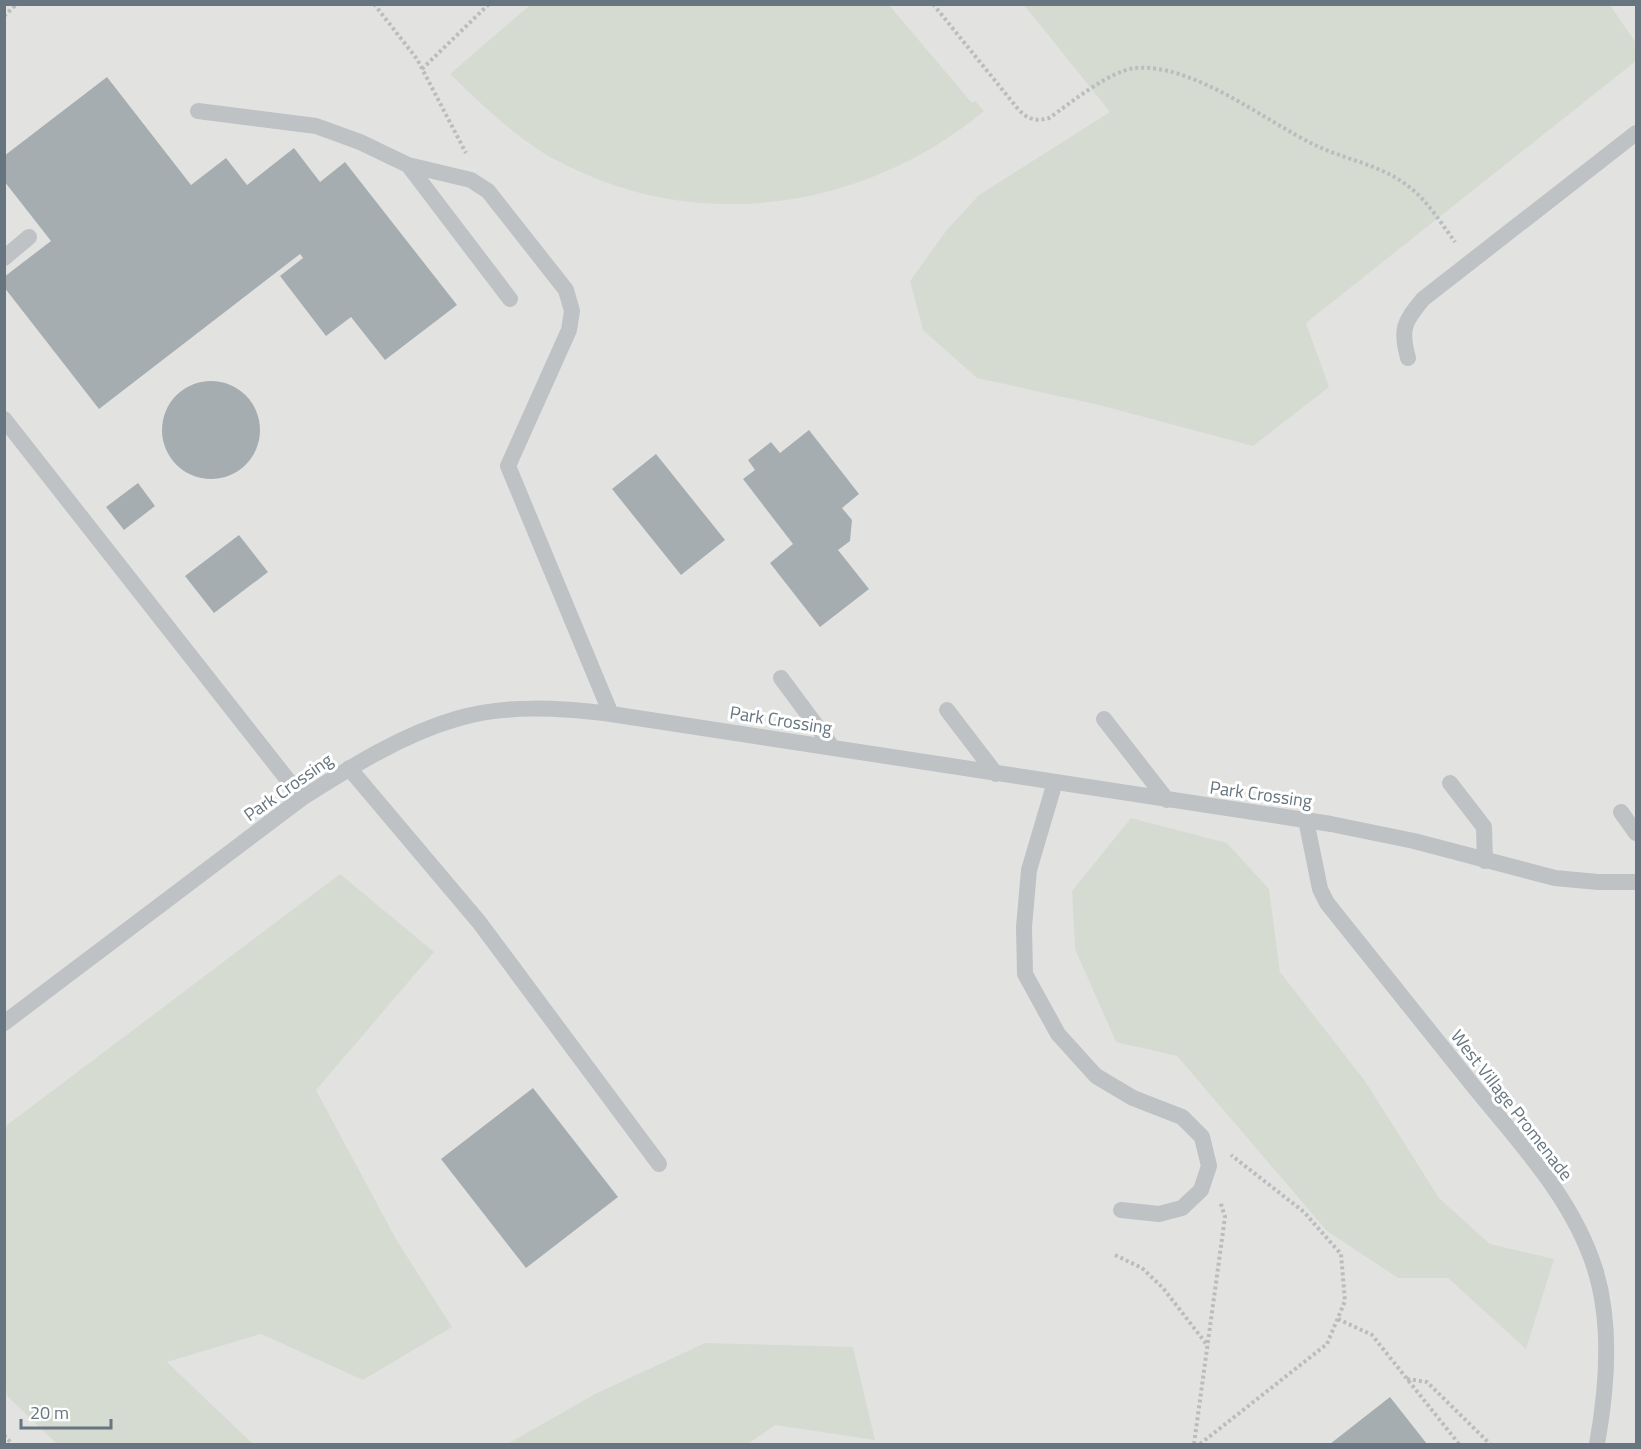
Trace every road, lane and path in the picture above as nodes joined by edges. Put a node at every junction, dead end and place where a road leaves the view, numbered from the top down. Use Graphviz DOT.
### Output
graph roads {
  1 [pos="17,4"];
  2 [pos="374,4"];
  3 [pos="489,4"];
  4 [pos="933,4"];
  5 [pos="4,16"];
  6 [pos="422,69"];
  7 [pos="198,111"];
  8 [pos="1636,133"];
  9 [pos="466,153"];
  10 [pos="408,165"];
  11 [pos="29,237"];
  12 [pos="1455,242"];
  13 [pos="4,258"];
  14 [pos="510,299"];
  15 [pos="1408,358"];
  16 [pos="4,420"];
  17 [pos="781,678"];
  18 [pos="947,710"];
  19 [pos="610,714"];
  20 [pos="1104,719"];
  21 [pos="833,748"];
  22 [pos="349,768"];
  23 [pos="996,774"];
  24 [pos="1055,782"];
  25 [pos="1450,783"];
  26 [pos="302,798"];
  27 [pos="1167,800"];
  28 [pos="1621,812"];
  29 [pos="1306,820"];
  30 [pos="1636,833"];
  31 [pos="1485,861"];
  32 [pos="1636,882"];
  33 [pos="4,1023"];
  34 [pos="1228,1153"];
  35 [pos="659,1164"];
  36 [pos="1220,1198"];
  37 [pos="1121,1210"];
  38 [pos="1115,1255"];
  39 [pos="1338,1319"];
  40 [pos="1208,1347"];
  41 [pos="1406,1379"];
  42 [pos="4,1435"];
  43 [pos="12,1444"];
  44 [pos="1194,1444"];
  45 [pos="1200,1444"];
  46 [pos="1459,1444"];
  47 [pos="1490,1444"];
  48 [pos="1597,1444"];
  1 -- 5 [label="path"];
  2 -- 6 [label="path"];
  3 -- 6 [label="path"];
  4 -- 12 [label="path"];
  6 -- 9 [label="path"];
  7 -- 10 [label="lane"];
  8 -- 15 [label="lane"];
  10 -- 14 [label="lane"];
  10 -- 19 [label="lane"];
  11 -- 13 [label="lane"];
  16 -- 26 [label="lane"];
  17 -- 21 [label="lane"];
  18 -- 23 [label="lane"];
  19 -- 21 [label="lane, Park Crossing"];
  19 -- 22 [label="lane, Park Crossing"];
  20 -- 27 [label="lane"];
  21 -- 23 [label="lane, Park Crossing"];
  22 -- 26 [label="lane, Park Crossing"];
  22 -- 35 [label="lane"];
  23 -- 24 [label="lane, Park Crossing"];
  24 -- 27 [label="lane, Park Crossing"];
  24 -- 37 [label="lane"];
  25 -- 31 [label="lane"];
  26 -- 33 [label="lane, Park Crossing"];
  27 -- 29 [label="lane, Park Crossing"];
  28 -- 30 [label="lane"];
  29 -- 31 [label="lane, Park Crossing"];
  29 -- 48 [label="lane, West Village Promenade"];
  31 -- 32 [label="lane, Park Crossing"];
  34 -- 39 [label="path"];
  36 -- 40 [label="path"];
  38 -- 40 [label="path"];
  39 -- 41 [label="path"];
  39 -- 45 [label="path"];
  40 -- 44 [label="path"];
  41 -- 46 [label="path"];
  41 -- 47 [label="path"];
  42 -- 43 [label="path"];
}
